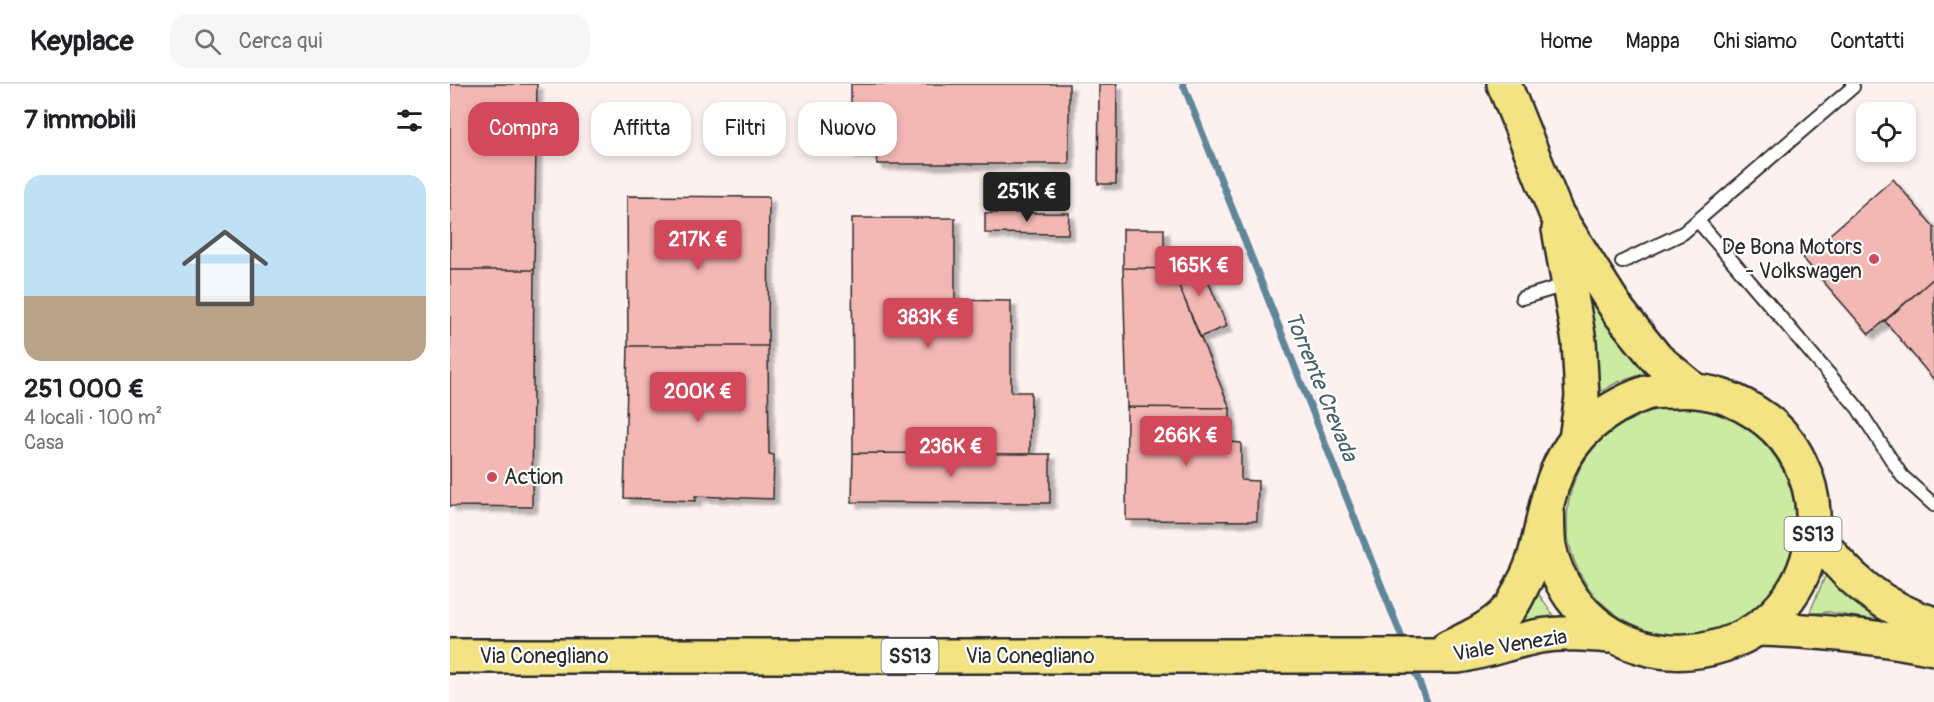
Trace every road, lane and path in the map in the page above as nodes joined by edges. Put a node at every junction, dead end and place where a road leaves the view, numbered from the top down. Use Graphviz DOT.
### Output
graph roads {
  1 [pos="1504,84"];
  2 [pos="1852,84"];
  3 [pos="1556,213"];
  4 [pos="1698,221"];
  5 [pos="1622,262"];
  6 [pos="1556,288"];
  7 [pos="1522,298"];
  8 [pos="1693,389"];
  9 [pos="1576,439"];
  10 [pos="1934,505"];
  11 [pos="1548,510"];
  12 [pos="1814,531"];
  13 [pos="1934,624"];
  14 [pos="1761,629"];
  15 [pos="1610,636"];
  16 [pos="1934,648"];
  17 [pos="450,656"];
  18 [pos="1430,656"];
  1 -- 3 [label="main road"];
  2 -- 4 [label="lane"];
  3 -- 8 [label="main road"];
  3 -- 9 [label="main road"];
  4 -- 5 [label="lane"];
  4 -- 10 [label="lane"];
  6 -- 7 [label="lane"];
  8 -- 9 [label="main road, Viale Venezia / SS13"];
  8 -- 12 [label="main road, Viale Venezia / SS13"];
  9 -- 11 [label="main road, Viale Venezia / SS13"];
  11 -- 15 [label="main road, Viale Venezia / SS13"];
  11 -- 18 [label="main road, Viale Venezia / SS13"];
  12 -- 13 [label="main road, SS13"];
  12 -- 14 [label="main road, Viale Venezia / SS13"];
  14 -- 15 [label="main road, Viale Venezia / SS13"];
  14 -- 16 [label="main road"];
  15 -- 18 [label="main road, Viale Venezia / SS13"];
  17 -- 18 [label="main road, Via Conegliano / SS13"];
}
